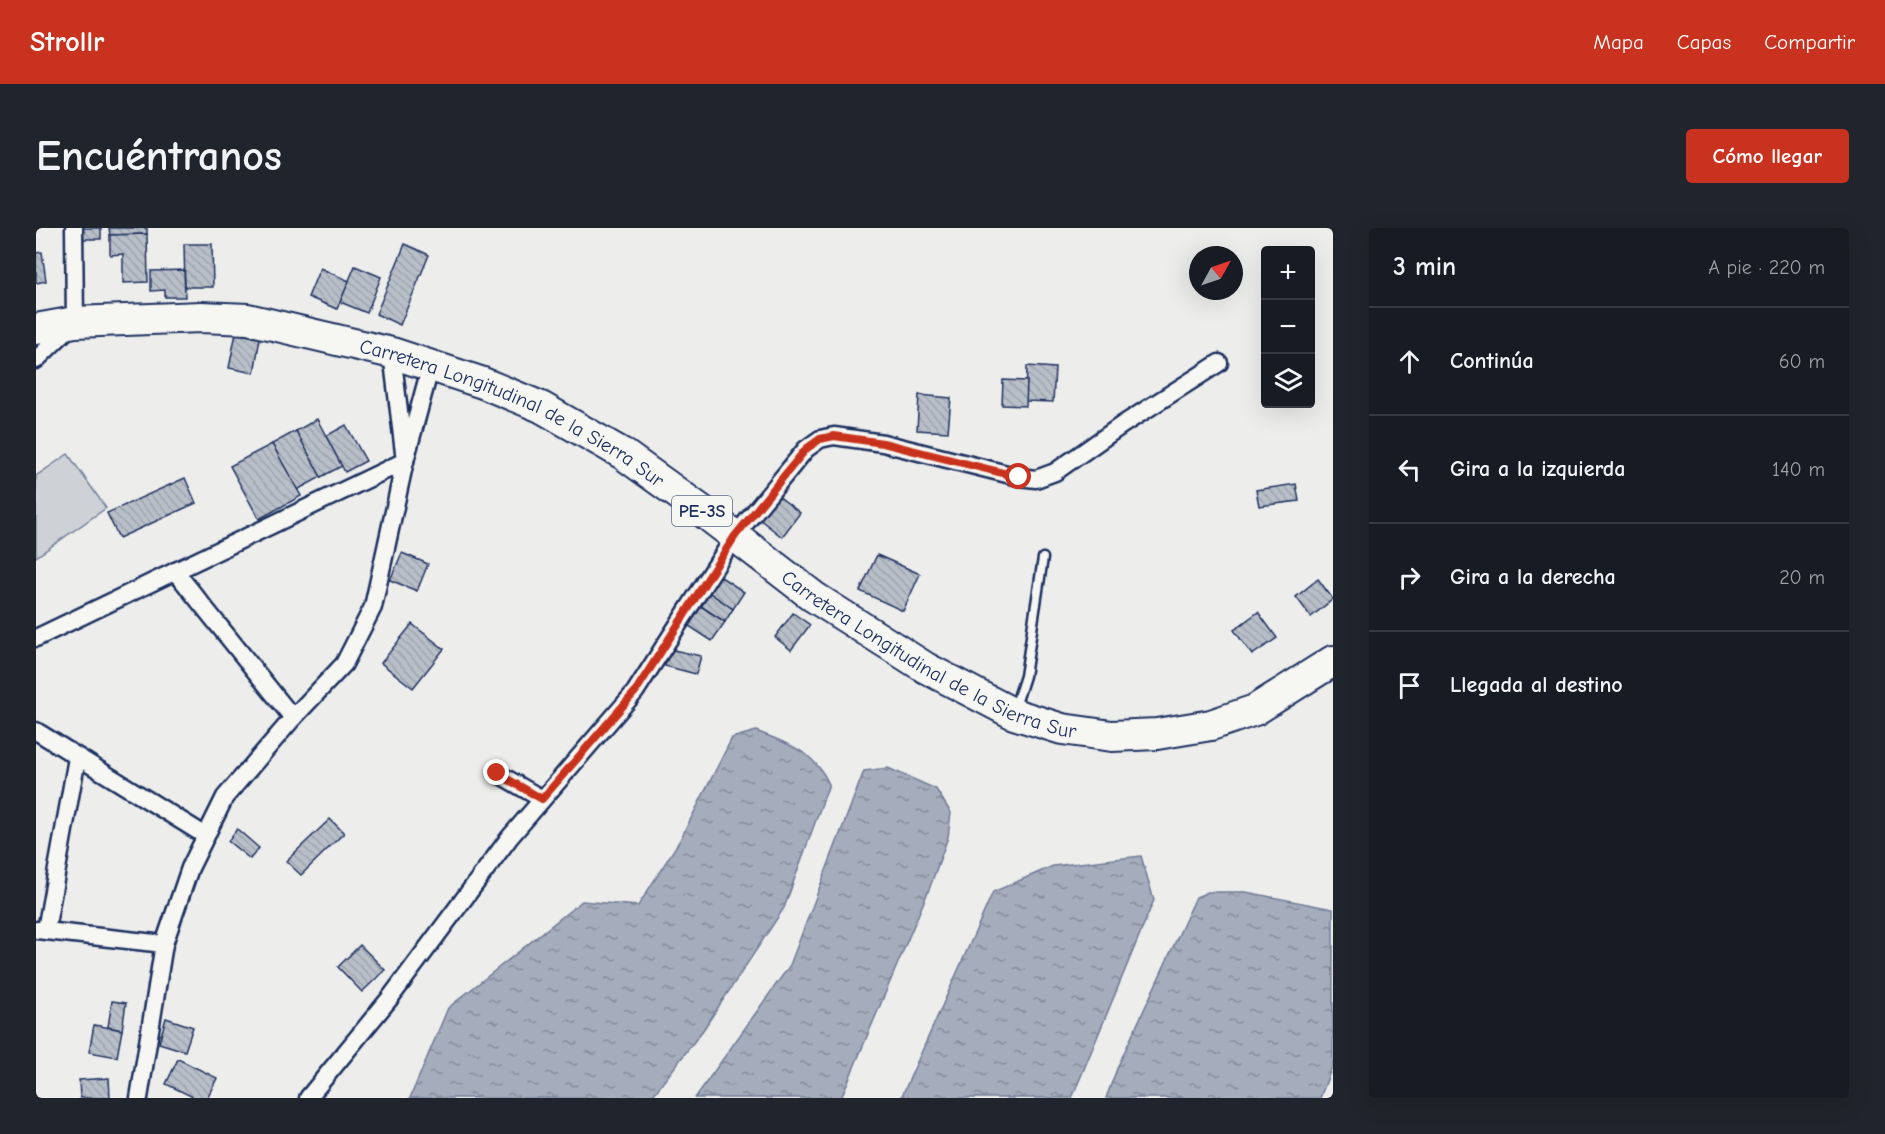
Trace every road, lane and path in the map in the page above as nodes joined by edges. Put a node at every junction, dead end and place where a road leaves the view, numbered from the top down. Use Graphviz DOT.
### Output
graph roads {
  1 [pos="74,228"];
  2 [pos="75,322"];
  3 [pos="36,329"];
  4 [pos="392,352"];
  5 [pos="36,360"];
  6 [pos="1219,363"];
  7 [pos="431,365"];
  8 [pos="405,461"];
  9 [pos="735,536"];
  10 [pos="1043,558"];
  11 [pos="175,571"];
  12 [pos="36,638"];
  13 [pos="1333,661"];
  14 [pos="1014,714"];
  15 [pos="293,718"];
  16 [pos="36,731"];
  17 [pos="78,758"];
  18 [pos="497,773"];
  19 [pos="542,799"];
  20 [pos="206,836"];
  21 [pos="41,930"];
  22 [pos="164,944"];
  23 [pos="139,1098"];
  24 [pos="308,1098"];
  1 -- 2 [label="street"];
  2 -- 3 [label="highway, Carretera Longitudinal de la Sierra Sur / PE-3S"];
  2 -- 4 [label="highway, Carretera Longitudinal de la Sierra Sur / PE-3S"];
  2 -- 5 [label="street"];
  4 -- 7 [label="highway, Carretera Longitudinal de la Sierra Sur / PE-3S"];
  4 -- 8 [label="street"];
  6 -- 9 [label="street"];
  7 -- 8 [label="street"];
  7 -- 9 [label="highway, Carretera Longitudinal de la Sierra Sur / PE-3S"];
  8 -- 11 [label="street"];
  8 -- 15 [label="street"];
  9 -- 14 [label="highway, Carretera Longitudinal de la Sierra Sur / PE-3S"];
  9 -- 19 [label="street"];
  10 -- 14 [label="lane"];
  11 -- 12 [label="street"];
  11 -- 15 [label="street"];
  13 -- 14 [label="highway, Carretera Longitudinal de la Sierra Sur / PE-3S"];
  15 -- 20 [label="street"];
  16 -- 17 [label="street"];
  17 -- 20 [label="street"];
  17 -- 21 [label="street"];
  18 -- 19 [label="street"];
  19 -- 24 [label="street"];
  20 -- 22 [label="street"];
  21 -- 22 [label="street"];
  22 -- 23 [label="street"];
}
